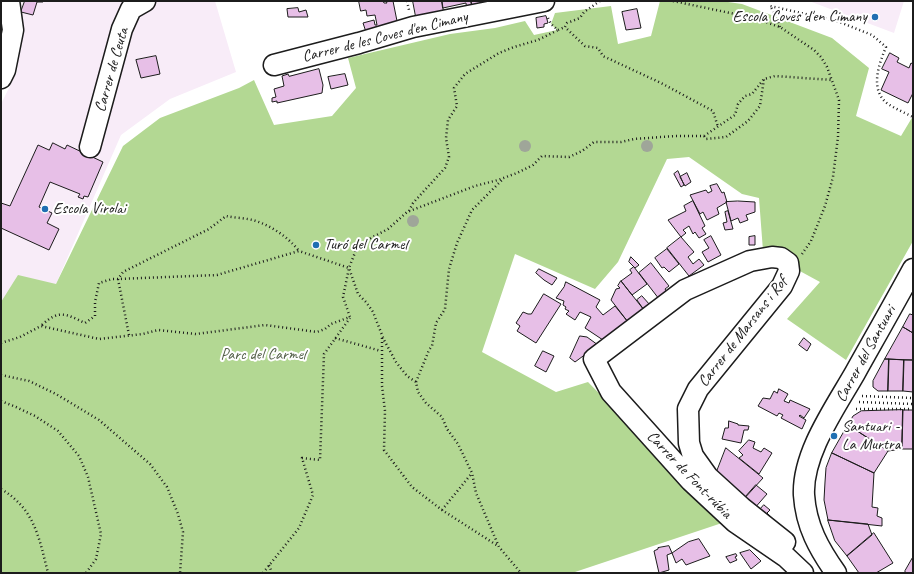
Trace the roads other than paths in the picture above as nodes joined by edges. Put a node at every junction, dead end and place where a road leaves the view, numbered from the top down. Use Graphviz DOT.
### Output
graph roads {
  1 [pos="9,1"];
  2 [pos="145,1"];
  3 [pos="546,8"];
  4 [pos="274,65"];
  5 [pos="1,78"];
  6 [pos="90,147"];
  7 [pos="913,269"];
  8 [pos="594,359"];
  9 [pos="738,514"];
  10 [pos="806,567"];
  11 [pos="836,573"];
  1 -- 5 [label="street"];
  2 -- 6 [label="street, Carrer de Ceuta"];
  3 -- 4 [label="street, Carrer de les Coves d'en Cimany"];
  7 -- 11 [label="street, Carrer del Santuari"];
  8 -- 9 [label="street, Carrer de Font-rúbia"];
  8 -- 9 [label="street, Carrer de Marsans i Rof"];
  9 -- 10 [label="street, Carrer de Font-rúbia"];
}
